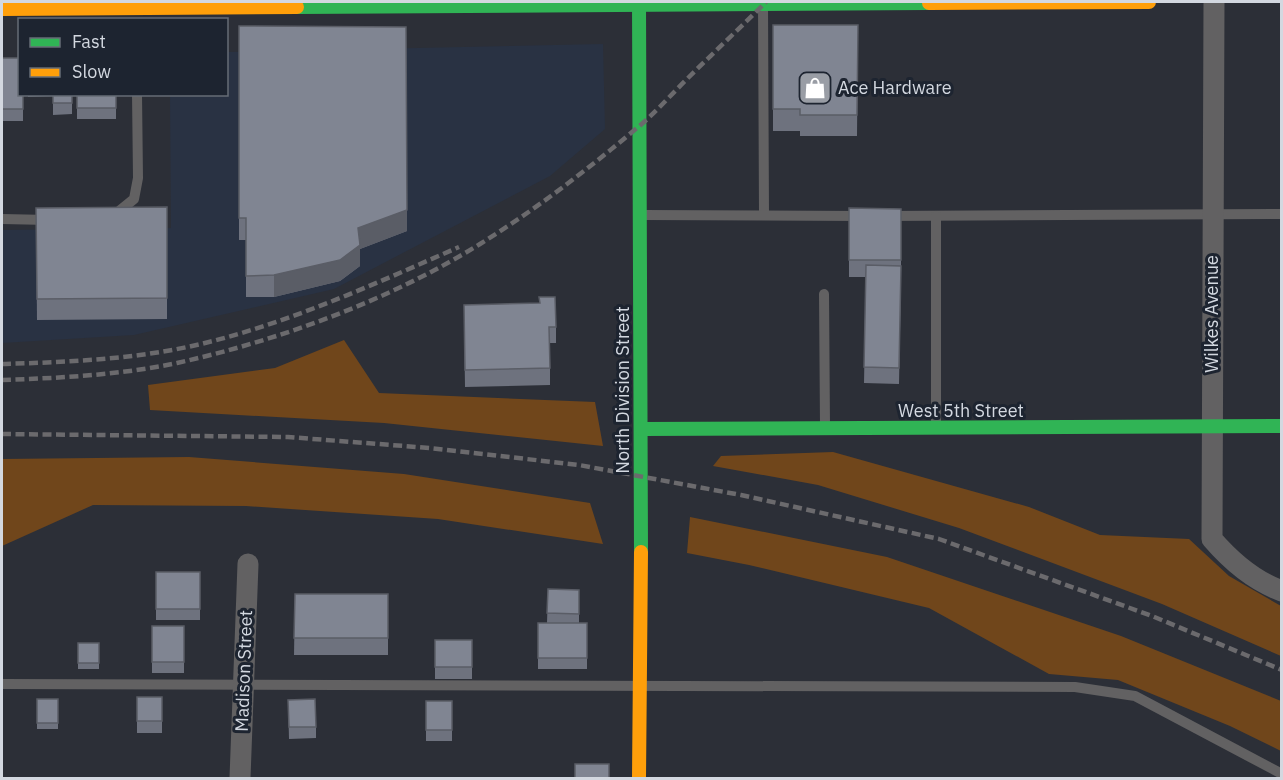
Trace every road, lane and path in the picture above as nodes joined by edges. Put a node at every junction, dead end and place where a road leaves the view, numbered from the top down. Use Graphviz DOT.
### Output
graph roads {
  1 [pos="1149,2"];
  2 [pos="1214,2"];
  3 [pos="474,3"];
  4 [pos="518,3"];
  5 [pos="639,3"];
  6 [pos="732,3"];
  7 [pos="763,4"];
  8 [pos="2,9"];
  9 [pos="137,14"];
  10 [pos="137,96"];
  11 [pos="1281,214"];
  12 [pos="640,216"];
  13 [pos="764,216"];
  14 [pos="936,216"];
  15 [pos="1212,216"];
  16 [pos="101,217"];
  17 [pos="2,219"];
  18 [pos="58,220"];
  19 [pos="824,294"];
  20 [pos="1212,426"];
  21 [pos="1281,426"];
  22 [pos="642,429"];
  23 [pos="936,429"];
  24 [pos="825,430"];
  25 [pos="248,564"];
  26 [pos="1281,591"];
  27 [pos="2,684"];
  28 [pos="243,686"];
  29 [pos="641,686"];
  30 [pos="1281,774"];
  31 [pos="240,778"];
  32 [pos="639,778"];
  1 -- 7 [label="main road"];
  2 -- 15 [label="street, Wilkes Avenue"];
  3 -- 4 [label="main road"];
  3 -- 9 [label="main road"];
  4 -- 5 [label="main road"];
  5 -- 6 [label="main road"];
  5 -- 12 [label="main road, North Division Street"];
  6 -- 7 [label="main road"];
  7 -- 13 [label="lane"];
  8 -- 9 [label="main road"];
  10 -- 16 [label="lane"];
  11 -- 15 [label="lane"];
  12 -- 13 [label="lane"];
  12 -- 22 [label="main road, North Division Street"];
  13 -- 14 [label="lane"];
  14 -- 15 [label="lane"];
  14 -- 23 [label="lane"];
  15 -- 20 [label="street, Wilkes Avenue"];
  17 -- 18 [label="lane"];
  19 -- 24 [label="lane"];
  20 -- 21 [label="main road, West 5th Street"];
  20 -- 23 [label="main road, West 5th Street"];
  20 -- 26 [label="street, Wilkes Avenue"];
  22 -- 24 [label="main road, West 5th Street"];
  22 -- 29 [label="main road, North Division Street"];
  23 -- 24 [label="main road, West 5th Street"];
  25 -- 28 [label="street, Madison Street"];
  27 -- 28 [label="lane"];
  28 -- 29 [label="lane"];
  28 -- 31 [label="street, Madison Street"];
  29 -- 30 [label="lane"];
  29 -- 32 [label="main road, North Division Street"];
}
